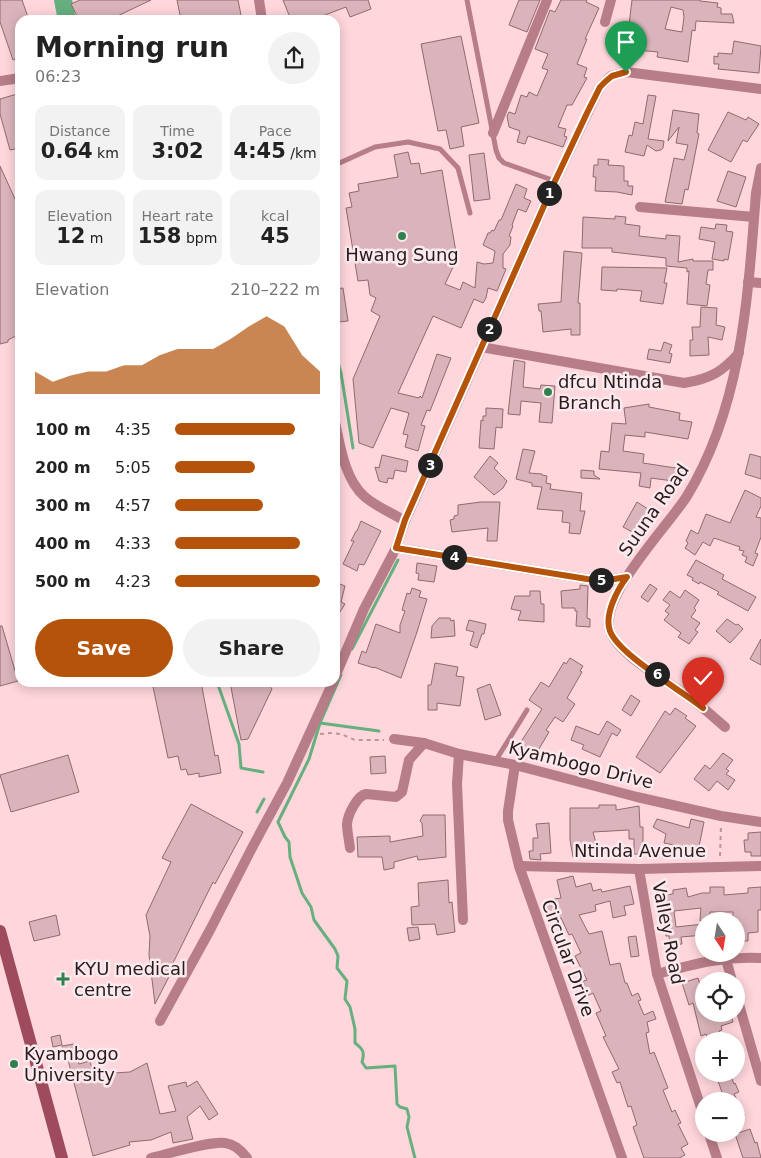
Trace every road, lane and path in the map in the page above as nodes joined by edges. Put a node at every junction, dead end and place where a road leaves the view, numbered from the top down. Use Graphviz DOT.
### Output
graph roads {
  1 [pos="258,0"];
  2 [pos="467,0"];
  3 [pos="547,0"];
  4 [pos="611,0"];
  5 [pos="261,15"];
  6 [pos="605,22"];
  7 [pos="15,79"];
  8 [pos="0,81"];
  9 [pos="761,89"];
  10 [pos="493,133"];
  11 [pos="340,163"];
  12 [pos="761,168"];
  13 [pos="555,181"];
  14 [pos="640,207"];
  15 [pos="470,213"];
  16 [pos="754,217"];
  17 [pos="748,282"];
  18 [pos="761,283"];
  19 [pos="481,347"];
  20 [pos="739,352"];
  21 [pos="340,446"];
  22 [pos="405,520"];
  23 [pos="396,548"];
  24 [pos="627,577"];
  25 [pos="340,665"];
  26 [pos="331,687"];
  27 [pos="527,710"];
  28 [pos="726,726"];
  29 [pos="321,734"];
  30 [pos="394,739"];
  31 [pos="424,742"];
  32 [pos="460,754"];
  33 [pos="496,760"];
  34 [pos="515,764"];
  35 [pos="721,816"];
  36 [pos="761,822"];
  37 [pos="350,848"];
  38 [pos="519,866"];
  39 [pos="720,866"];
  40 [pos="761,866"];
  41 [pos="639,869"];
  42 [pos="463,920"];
  43 [pos="0,931"];
  44 [pos="745,958"];
  45 [pos="761,958"];
  46 [pos="701,962"];
  47 [pos="657,974"];
  48 [pos="160,1021"];
  49 [pos="744,1022"];
  50 [pos="761,1082"];
  51 [pos="696,1092"];
  52 [pos="712,1142"];
  53 [pos="62,1158"];
  54 [pos="151,1158"];
  55 [pos="247,1158"];
  56 [pos="622,1158"];
  57 [pos="717,1158"];
  1 -- 5 [label="street"];
  2 -- 10 [label="lane"];
  3 -- 10 [label="street"];
  4 -- 6 [label="street"];
  7 -- 8 [label="street"];
  9 -- 13 [label="street"];
  10 -- 13 [label="lane"];
  11 -- 15 [label="lane"];
  12 -- 16 [label="street, Suuna Road"];
  13 -- 19 [label="street"];
  14 -- 16 [label="street"];
  16 -- 17 [label="street, Suuna Road"];
  17 -- 18 [label="street"];
  17 -- 20 [label="street, Suuna Road"];
  19 -- 20 [label="street"];
  19 -- 22 [label="street"];
  20 -- 24 [label="street, Suuna Road"];
  21 -- 22 [label="street"];
  22 -- 23 [label="street"];
  23 -- 24 [label="street"];
  23 -- 25 [label="street"];
  24 -- 28 [label="street, Suuna Road"];
  26 -- 48 [label="street"];
  27 -- 33 [label="lane"];
  29 -- 30 [label="path"];
  30 -- 31 [label="street, Kyambogo Drive"];
  31 -- 32 [label="street, Kyambogo Drive"];
  31 -- 37 [label="street"];
  32 -- 33 [label="street, Kyambogo Drive"];
  32 -- 42 [label="street"];
  33 -- 34 [label="street, Kyambogo Drive"];
  34 -- 35 [label="street, Kyambogo Drive"];
  34 -- 38 [label="street, Circular Drive"];
  35 -- 36 [label="street, Kyambogo Drive"];
  35 -- 39 [label="path"];
  38 -- 41 [label="street, Ntinda Avenue"];
  38 -- 56 [label="street, Circular Drive"];
  39 -- 40 [label="street, Ntinda Avenue"];
  39 -- 41 [label="street, Ntinda Avenue"];
  41 -- 47 [label="street, Valley Road"];
  43 -- 53 [label="street"];
  44 -- 45 [label="street"];
  46 -- 47 [label="street"];
  47 -- 51 [label="street, Valley Road"];
  49 -- 50 [label="street"];
  52 -- 57 [label="street"];
  54 -- 55 [label="street"];
}
